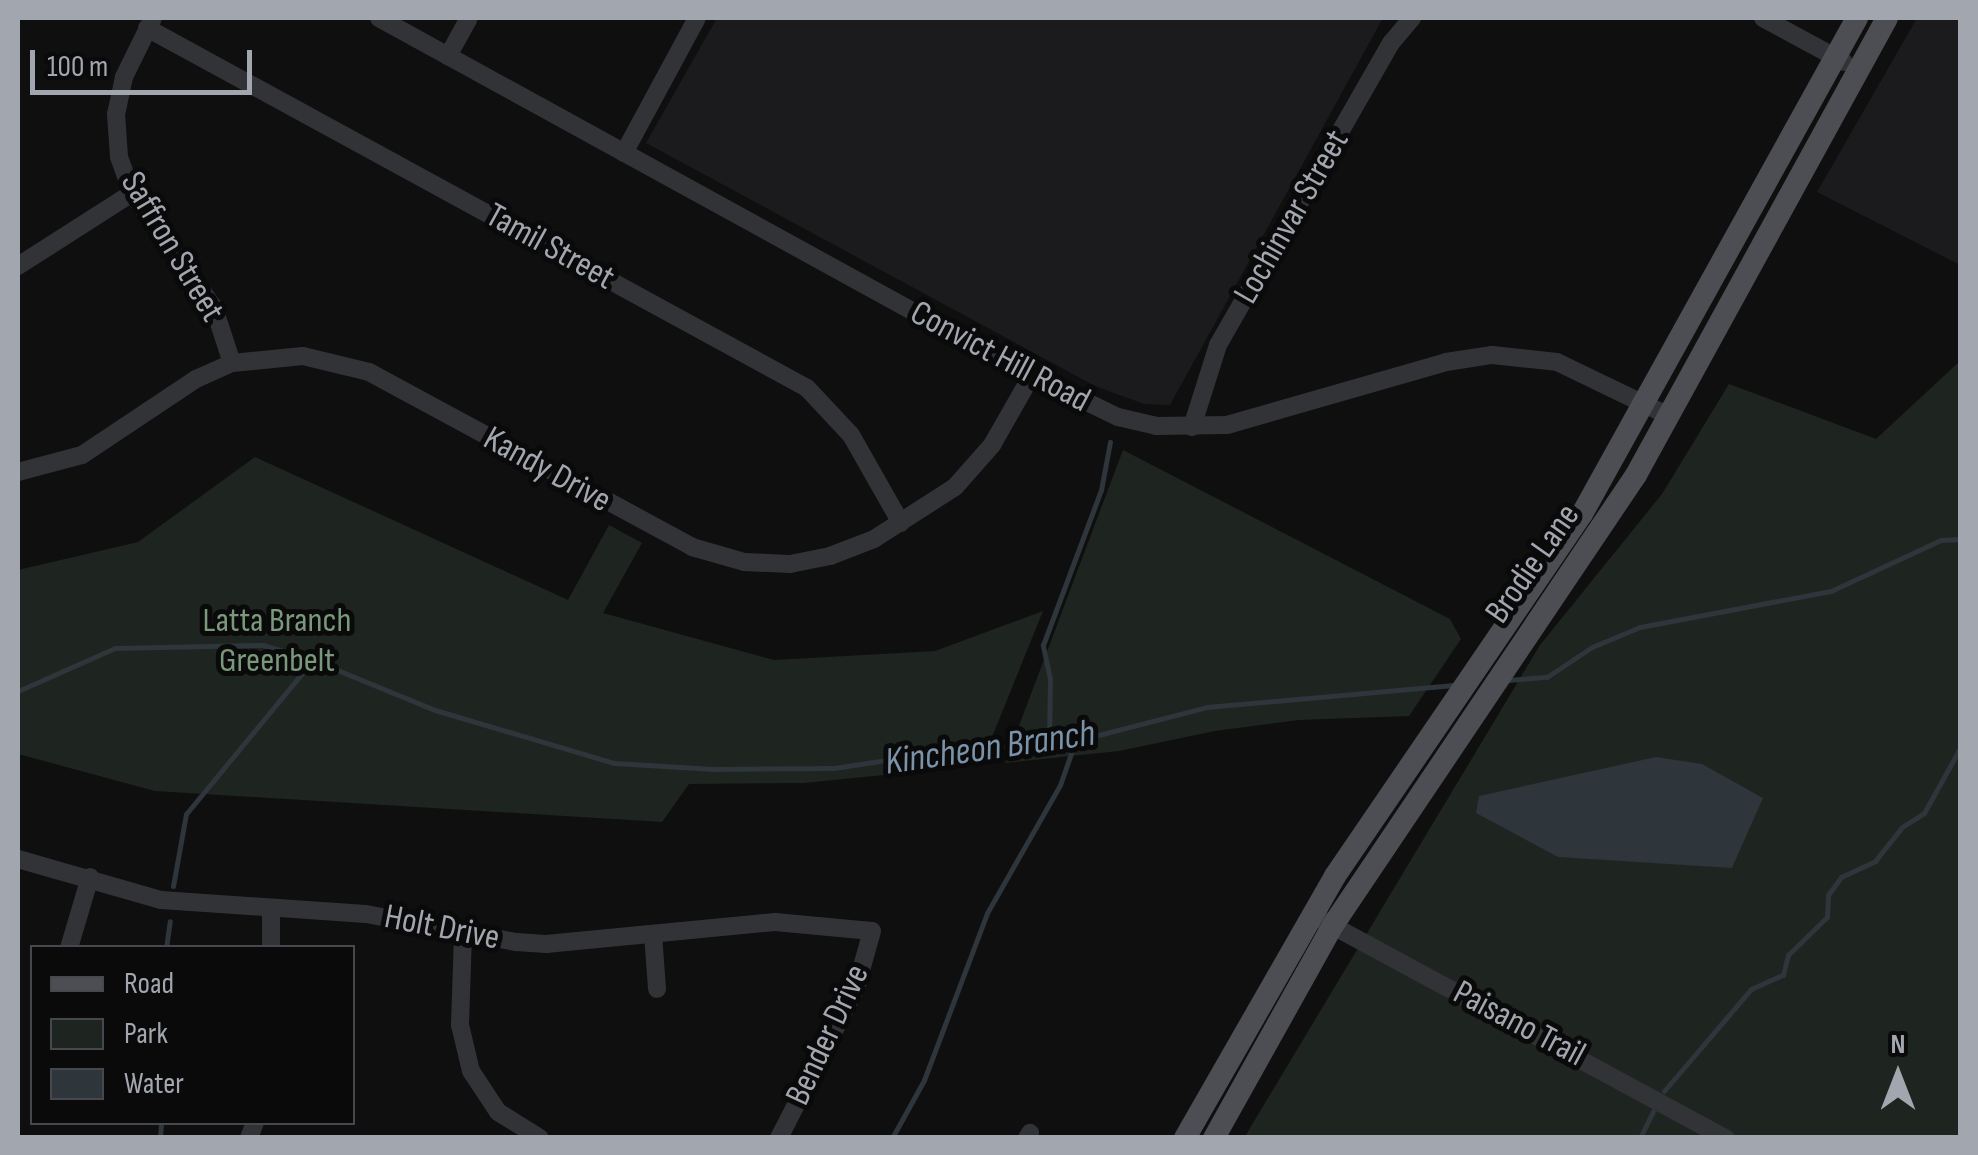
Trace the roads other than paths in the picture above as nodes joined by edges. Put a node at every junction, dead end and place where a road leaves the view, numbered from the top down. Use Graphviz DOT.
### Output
graph roads {
  1 [pos="379,18"];
  2 [pos="469,18"];
  3 [pos="697,18"];
  4 [pos="1412,18"];
  5 [pos="1764,18"];
  6 [pos="1857,18"];
  7 [pos="1888,18"];
  8 [pos="150,23"];
  9 [pos="448,56"];
  10 [pos="1835,57"];
  11 [pos="1858,70"];
  12 [pos="624,153"];
  13 [pos="132,193"];
  14 [pos="18,266"];
  15 [pos="232,363"];
  16 [pos="1032,375"];
  17 [pos="1645,404"];
  18 [pos="1668,416"];
  19 [pos="1192,427"];
  20 [pos="18,472"];
  21 [pos="902,523"];
  22 [pos="1454,723"];
  23 [pos="18,859"];
  24 [pos="90,877"];
  25 [pos="271,910"];
  26 [pos="1322,920"];
  27 [pos="872,931"];
  28 [pos="463,934"];
  29 [pos="653,934"];
  30 [pos="71,945"];
  31 [pos="271,945"];
  32 [pos="657,989"];
  33 [pos="540,1138"];
  34 [pos="779,1138"];
  35 [pos="1185,1138"];
  36 [pos="1214,1138"];
  37 [pos="1726,1138"];
  1 -- 9 [label="street, Convict Hill Road"];
  2 -- 9 [label="street"];
  3 -- 12 [label="street"];
  4 -- 19 [label="street, Lochinvar Street"];
  5 -- 10 [label="street"];
  6 -- 10 [label="main road, Brodie Lane"];
  7 -- 11 [label="main road, Brodie Lane"];
  8 -- 13 [label="street, Saffron Street"];
  8 -- 21 [label="street, Tamil Street"];
  9 -- 12 [label="street, Convict Hill Road"];
  10 -- 11 [label="street"];
  10 -- 17 [label="main road, Brodie Lane"];
  11 -- 18 [label="main road, Brodie Lane"];
  12 -- 16 [label="street, Convict Hill Road"];
  13 -- 14 [label="street"];
  13 -- 15 [label="street, Saffron Street"];
  15 -- 20 [label="street, Kandy Drive"];
  15 -- 21 [label="street, Kandy Drive"];
  16 -- 19 [label="street, Convict Hill Road"];
  16 -- 21 [label="street, Kandy Drive"];
  17 -- 18 [label="street, Convict Hill Road"];
  17 -- 19 [label="street, Convict Hill Road"];
  17 -- 22 [label="main road, Brodie Lane"];
  18 -- 22 [label="main road, Brodie Lane"];
  22 -- 26 [label="main road, Brodie Lane"];
  23 -- 24 [label="street, Holt Drive"];
  24 -- 25 [label="street, Holt Drive"];
  24 -- 30 [label="street"];
  25 -- 28 [label="street, Holt Drive"];
  25 -- 31 [label="street"];
  26 -- 35 [label="main road, Brodie Lane"];
  26 -- 36 [label="main road, Brodie Lane"];
  26 -- 37 [label="street, Paisano Trail"];
  27 -- 29 [label="street, Holt Drive"];
  27 -- 34 [label="street, Bender Drive"];
  28 -- 29 [label="street, Holt Drive"];
  28 -- 33 [label="street"];
  29 -- 32 [label="street"];
}
